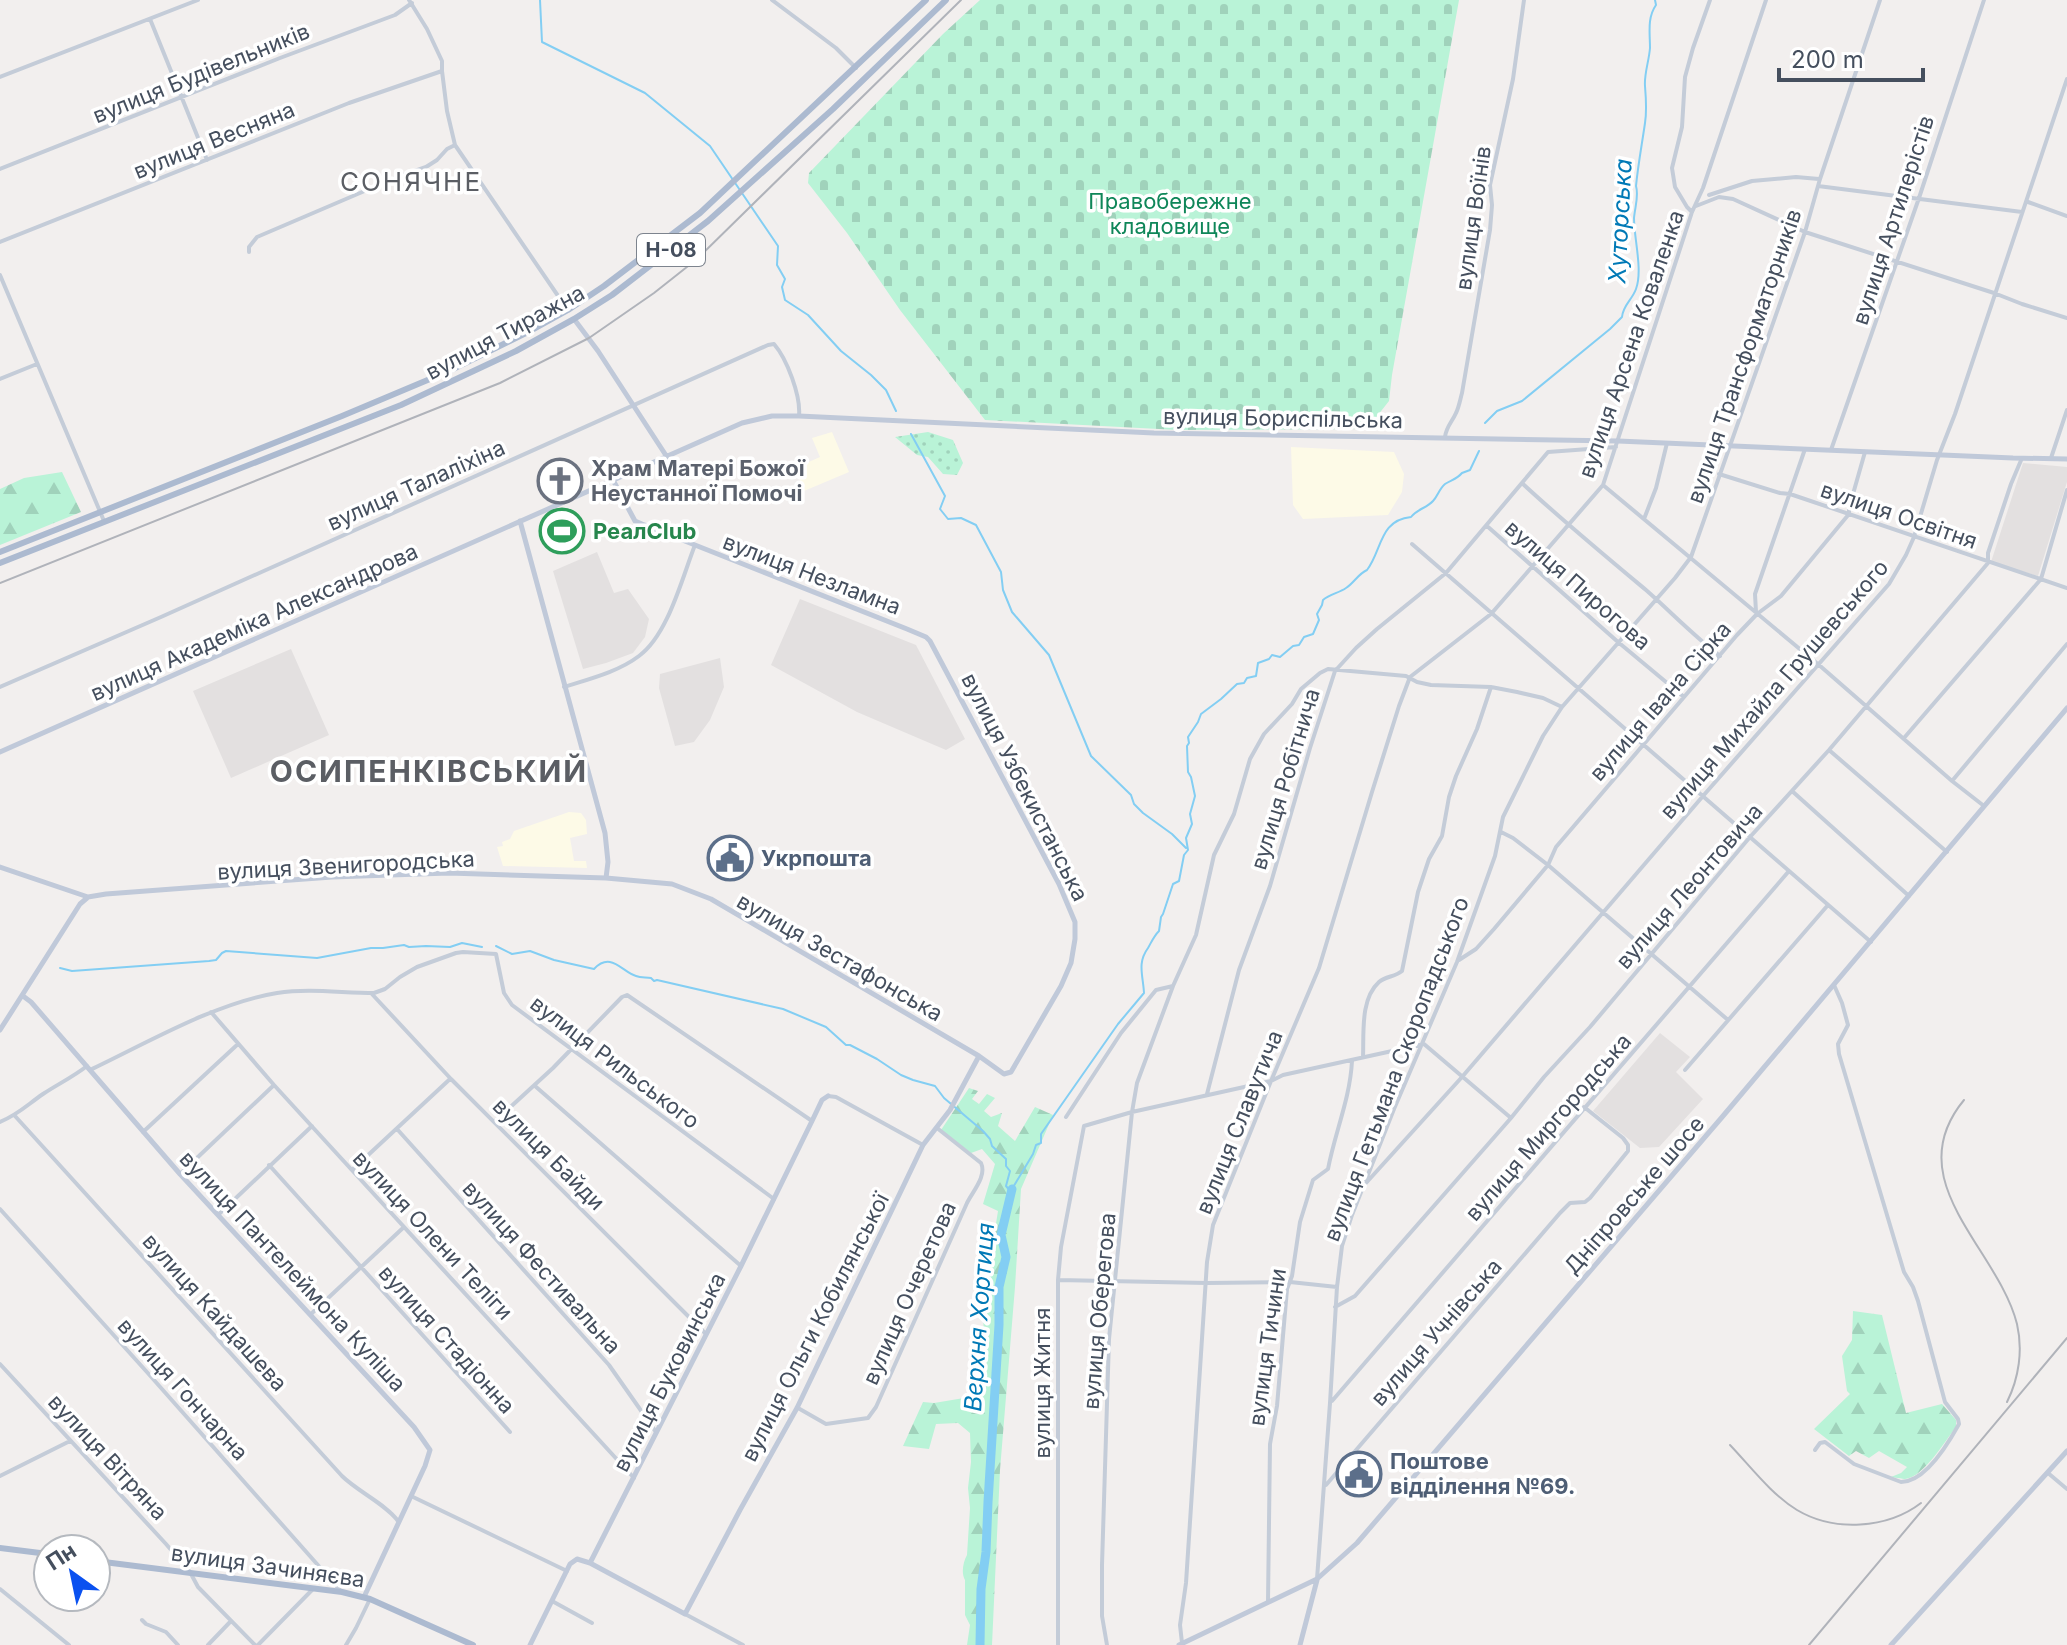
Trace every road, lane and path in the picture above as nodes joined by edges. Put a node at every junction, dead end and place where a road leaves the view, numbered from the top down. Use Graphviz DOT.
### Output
graph roads {
  1 [pos="198,0"];
  2 [pos="772,0"];
  3 [pos="926,0"];
  4 [pos="946,0"];
  5 [pos="1524,0"];
  6 [pos="1710,0"];
  7 [pos="1766,0"];
  8 [pos="1880,0"];
  9 [pos="1984,0"];
  10 [pos="411,2"];
  11 [pos="150,19"];
  12 [pos="856,68"];
  13 [pos="442,71"];
  14 [pos="0,77"];
  15 [pos="867,77"];
  16 [pos="2067,79"];
  17 [pos="181,98"];
  18 [pos="455,145"];
  19 [pos="207,160"];
  20 [pos="0,169"];
  21 [pos="1820,179"];
  22 [pos="1818,186"];
  23 [pos="1703,188"];
  24 [pos="1709,195"];
  25 [pos="1719,197"];
  26 [pos="1919,198"];
  27 [pos="2027,201"];
  28 [pos="1694,209"];
  29 [pos="2022,212"];
  30 [pos="2067,216"];
  31 [pos="1805,232"];
  32 [pos="0,242"];
  33 [pos="249,252"];
  34 [pos="1896,261"];
  35 [pos="0,275"];
  36 [pos="1994,293"];
  37 [pos="568,310"];
  38 [pos="2067,318"];
  39 [pos="574,319"];
  40 [pos="37,364"];
  41 [pos="0,379"];
  42 [pos="635,406"];
  43 [pos="2067,410"];
  44 [pos="799,416"];
  45 [pos="1445,437"];
  46 [pos="1667,443"];
  47 [pos="1617,444"];
  48 [pos="1729,446"];
  49 [pos="1805,449"];
  50 [pos="1831,450"];
  51 [pos="1865,451"];
  52 [pos="1940,454"];
  53 [pos="667,457"];
  54 [pos="2022,458"];
  55 [pos="2051,458"];
  56 [pos="2067,459"];
  57 [pos="1719,474"];
  58 [pos="613,480"];
  59 [pos="1523,484"];
  60 [pos="1603,485"];
  61 [pos="2067,490"];
  62 [pos="1790,494"];
  63 [pos="100,512"];
  64 [pos="1849,514"];
  65 [pos="1644,519"];
  66 [pos="104,521"];
  67 [pos="520,521"];
  68 [pos="1487,526"];
  69 [pos="1568,526"];
  70 [pos="1914,537"];
  71 [pos="1412,544"];
  72 [pos="695,545"];
  73 [pos="0,552"];
  74 [pos="1691,557"];
  75 [pos="0,563"];
  76 [pos="1988,563"];
  77 [pos="1532,567"];
  78 [pos="1446,573"];
  79 [pos="2041,579"];
  80 [pos="2067,588"];
  81 [pos="1656,600"];
  82 [pos="1491,614"];
  83 [pos="1757,614"];
  84 [pos="930,641"];
  85 [pos="1618,642"];
  86 [pos="2067,644"];
  87 [pos="1720,656"];
  88 [pos="1819,665"];
  89 [pos="1335,671"];
  90 [pos="1410,677"];
  91 [pos="0,687"];
  92 [pos="564,687"];
  93 [pos="1491,687"];
  94 [pos="1577,689"];
  95 [pos="1685,698"];
  96 [pos="1866,706"];
  97 [pos="1562,707"];
  98 [pos="2067,708"];
  99 [pos="1904,738"];
  100 [pos="1644,745"];
  101 [pos="1829,750"];
  102 [pos="0,752"];
  103 [pos="1952,781"];
  104 [pos="1792,791"];
  105 [pos="1703,796"];
  106 [pos="1985,806"];
  107 [pos="1501,832"];
  108 [pos="1750,837"];
  109 [pos="1947,852"];
  110 [pos="1548,865"];
  111 [pos="0,867"];
  112 [pos="1789,871"];
  113 [pos="606,878"];
  114 [pos="1909,896"];
  115 [pos="88,897"];
  116 [pos="1828,905"];
  117 [pos="1603,913"];
  118 [pos="1871,942"];
  119 [pos="1650,954"];
  120 [pos="1457,962"];
  121 [pos="1834,985"];
  122 [pos="1173,986"];
  123 [pos="1689,987"];
  124 [pos="371,993"];
  125 [pos="23,996"];
  126 [pos="211,1012"];
  127 [pos="1728,1020"];
  128 [pos="0,1030"];
  129 [pos="238,1044"];
  130 [pos="1424,1044"];
  131 [pos="570,1049"];
  132 [pos="979,1056"];
  133 [pos="1363,1057"];
  134 [pos="1352,1061"];
  135 [pos="88,1068"];
  136 [pos="1685,1070"];
  137 [pos="1004,1074"];
  138 [pos="1462,1077"];
  139 [pos="451,1079"];
  140 [pos="1271,1081"];
  141 [pos="274,1085"];
  142 [pos="535,1085"];
  143 [pos="1207,1094"];
  144 [pos="828,1096"];
  145 [pos="1584,1107"];
  146 [pos="1132,1112"];
  147 [pos="15,1116"];
  148 [pos="1066,1117"];
  149 [pos="1511,1118"];
  150 [pos="812,1121"];
  151 [pos="0,1122"];
  152 [pos="494,1122"];
  153 [pos="312,1126"];
  154 [pos="937,1128"];
  155 [pos="397,1129"];
  156 [pos="143,1132"];
  157 [pos="923,1145"];
  158 [pos="269,1165"];
  159 [pos="352,1170"];
  160 [pos="180,1174"];
  161 [pos="1365,1185"];
  162 [pos="774,1199"];
  163 [pos="0,1209"];
  164 [pos="219,1214"];
  165 [pos="404,1227"];
  166 [pos="741,1266"];
  167 [pos="360,1268"];
  168 [pos="1058,1280"];
  169 [pos="1115,1280"];
  170 [pos="1290,1282"];
  171 [pos="1207,1283"];
  172 [pos="1337,1287"];
  173 [pos="1335,1307"];
  174 [pos="311,1314"];
  175 [pos="706,1335"];
  176 [pos="0,1364"];
  177 [pos="1330,1403"];
  178 [pos="797,1408"];
  179 [pos="510,1432"];
  180 [pos="656,1432"];
  181 [pos="70,1441"];
  182 [pos="1815,1450"];
  183 [pos="2067,1451"];
  184 [pos="2048,1473"];
  185 [pos="0,1476"];
  186 [pos="634,1478"];
  187 [pos="1324,1486"];
  188 [pos="2067,1489"];
  189 [pos="411,1496"];
  190 [pos="398,1521"];
  191 [pos="0,1548"];
  192 [pos="32,1552"];
  193 [pos="112,1563"];
  194 [pos="590,1563"];
  195 [pos="567,1571"];
  196 [pos="190,1572"];
  197 [pos="1317,1579"];
  198 [pos="0,1589"];
  199 [pos="313,1589"];
  200 [pos="342,1592"];
  201 [pos="367,1598"];
  202 [pos="551,1601"];
  203 [pos="1268,1602"];
  204 [pos="685,1614"];
  205 [pos="142,1620"];
  206 [pos="231,1621"];
  207 [pos="592,1623"];
  208 [pos="454,1637"];
  209 [pos="1180,1644"];
  210 [pos="69,1645"];
  211 [pos="178,1645"];
  212 [pos="208,1645"];
  213 [pos="257,1645"];
  214 [pos="346,1645"];
  215 [pos="448,1645"];
  216 [pos="473,1645"];
  217 [pos="530,1645"];
  218 [pos="743,1645"];
  219 [pos="1058,1645"];
  220 [pos="1107,1645"];
  221 [pos="1300,1645"];
  222 [pos="1891,1645"];
  1 -- 11 [label="street"];
  2 -- 12 [label="street"];
  3 -- 12 [label="main road, вулиця Тиражна / Н-08"];
  4 -- 15 [label="main road, вулиця Тиражна / Н-08"];
  5 -- 45 [label="street, вулиця Воїнів"];
  6 -- 28 [label="street"];
  7 -- 23 [label="street, вулиця Арсена Коваленка"];
  8 -- 21 [label="street, вулиця Трансформаторників"];
  9 -- 26 [label="street, вулиця Артилерістів"];
  10 -- 13 [label="street"];
  10 -- 17 [label="street, вулиця Будівельників"];
  11 -- 14 [label="street"];
  11 -- 17 [label="street"];
  12 -- 15 [label="main road"];
  12 -- 37 [label="main road, вулиця Тиражна / Н-08"];
  13 -- 18 [label="street"];
  13 -- 19 [label="street, вулиця Весняна"];
  15 -- 39 [label="main road, вулиця Тиражна / Н-08"];
  16 -- 27 [label="street, вулиця Михайла Грушевського"];
  17 -- 19 [label="street"];
  17 -- 20 [label="street, вулиця Будівельників"];
  18 -- 33 [label="street"];
  18 -- 37 [label="street"];
  19 -- 32 [label="street, вулиця Весняна"];
  21 -- 22 [label="street, вулиця Трансформаторників"];
  21 -- 24 [label="street"];
  22 -- 26 [label="street"];
  22 -- 31 [label="street, вулиця Трансформаторників"];
  23 -- 24 [label="street"];
  23 -- 28 [label="street, вулиця Арсена Коваленка"];
  24 -- 25 [label="street"];
  25 -- 28 [label="street"];
  25 -- 31 [label="street"];
  26 -- 29 [label="street"];
  26 -- 34 [label="street, вулиця Артилерістів"];
  27 -- 29 [label="street, вулиця Михайла Грушевського"];
  27 -- 30 [label="street"];
  28 -- 47 [label="street, вулиця Арсена Коваленка"];
  29 -- 36 [label="street, вулиця Михайла Грушевського"];
  31 -- 34 [label="street"];
  31 -- 48 [label="street, вулиця Трансформаторників"];
  34 -- 36 [label="street"];
  34 -- 50 [label="street, вулиця Артилерістів"];
  35 -- 40 [label="street"];
  36 -- 38 [label="street"];
  36 -- 52 [label="street, вулиця Михайла Грушевського"];
  37 -- 39 [label="main road"];
  37 -- 63 [label="main road, вулиця Тиражна / Н-08"];
  39 -- 42 [label="street"];
  39 -- 66 [label="main road, вулиця Тиражна / Н-08"];
  40 -- 41 [label="street"];
  40 -- 63 [label="street"];
  42 -- 44 [label="street, вулиця Талаліхіна"];
  42 -- 53 [label="street"];
  42 -- 91 [label="street, вулиця Талаліхіна"];
  43 -- 55 [label="street"];
  44 -- 45 [label="street, вулиця Бориспільська"];
  44 -- 53 [label="street, вулиця Бориспільська"];
  45 -- 47 [label="street, вулиця Бориспільська"];
  46 -- 47 [label="street, вулиця Бориспільська"];
  46 -- 48 [label="street, вулиця Бориспільська"];
  46 -- 65 [label="street"];
  47 -- 59 [label="street"];
  47 -- 60 [label="street, вулиця Арсена Коваленка"];
  48 -- 49 [label="street, вулиця Бориспільська"];
  48 -- 57 [label="street, вулиця Трансформаторників"];
  49 -- 50 [label="street, вулиця Бориспільська"];
  49 -- 62 [label="street"];
  50 -- 51 [label="street, вулиця Бориспільська"];
  51 -- 52 [label="street, вулиця Бориспільська"];
  51 -- 64 [label="street, вулиця Івана Сірка"];
  52 -- 54 [label="street, вулиця Бориспільська"];
  52 -- 70 [label="street, вулиця Михайла Грушевського"];
  53 -- 58 [label="street, вулиця Бориспільська"];
  54 -- 55 [label="street, вулиця Бориспільська"];
  54 -- 76 [label="street, вулиця Леонтовича"];
  55 -- 56 [label="street, вулиця Бориспільська"];
  57 -- 62 [label="street, вулиця Освітня"];
  57 -- 74 [label="street, вулиця Трансформаторників"];
  58 -- 67 [label="street, вулиця Бориспільська"];
  58 -- 72 [label="street, вулиця Незламна"];
  59 -- 68 [label="street"];
  59 -- 69 [label="street"];
  60 -- 65 [label="street"];
  60 -- 69 [label="street, вулиця Арсена Коваленка"];
  61 -- 79 [label="street"];
  62 -- 64 [label="street, вулиця Освітня"];
  62 -- 83 [label="street"];
  63 -- 66 [label="street"];
  63 -- 73 [label="main road, вулиця Тиражна / Н-08"];
  64 -- 70 [label="street, вулиця Освітня"];
  64 -- 83 [label="street, вулиця Івана Сірка"];
  65 -- 74 [label="street"];
  66 -- 75 [label="main road, вулиця Тиражна / Н-08"];
  67 -- 92 [label="street"];
  67 -- 102 [label="street, вулиця Академіка Александрова"];
  68 -- 77 [label="street, вулиця Пирогова"];
  68 -- 78 [label="street"];
  69 -- 77 [label="street, вулиця Арсена Коваленка"];
  69 -- 81 [label="street"];
  70 -- 76 [label="street, вулиця Освітня"];
  70 -- 88 [label="street, вулиця Михайла Грушевського"];
  71 -- 78 [label="street"];
  72 -- 84 [label="street, вулиця Незламна"];
  72 -- 92 [label="street"];
  74 -- 81 [label="street, вулиця Трансформаторників"];
  74 -- 83 [label="street"];
  76 -- 79 [label="street, вулиця Освітня"];
  76 -- 96 [label="street, вулиця Леонтовича"];
  77 -- 82 [label="street, вулиця Арсена Коваленка"];
  77 -- 85 [label="street, вулиця Пирогова"];
  78 -- 82 [label="street"];
  78 -- 89 [label="street"];
  79 -- 80 [label="street, вулиця Освітня"];
  79 -- 99 [label="street"];
  81 -- 85 [label="street, вулиця Трансформаторників"];
  81 -- 87 [label="street"];
  82 -- 90 [label="street, вулиця Арсена Коваленка"];
  82 -- 94 [label="street"];
  83 -- 87 [label="street, вулиця Івана Сірка"];
  83 -- 88 [label="street"];
  84 -- 137 [label="street, вулиця Узбекистанська"];
  85 -- 94 [label="street, вулиця Трансформаторників"];
  85 -- 95 [label="street, вулиця Пирогова"];
  86 -- 103 [label="street"];
  87 -- 95 [label="street, вулиця Івана Сірка"];
  88 -- 96 [label="street"];
  88 -- 105 [label="street, вулиця Михайла Грушевського"];
  89 -- 90 [label="street"];
  89 -- 122 [label="street, вулиця Робітнича"];
  89 -- 143 [label="street, вулиця Робітнича"];
  90 -- 93 [label="street"];
  90 -- 140 [label="street, вулиця Славутича"];
  92 -- 113 [label="street"];
  93 -- 97 [label="street"];
  93 -- 133 [label="street"];
  94 -- 97 [label="street, вулиця Гетьмана Скоропадського"];
  94 -- 100 [label="street"];
  95 -- 100 [label="street, вулиця Івана Сірка"];
  96 -- 99 [label="street"];
  96 -- 101 [label="street, вулиця Леонтовича"];
  97 -- 107 [label="street, вулиця Гетьмана Скоропадського"];
  98 -- 106 [label="street, Дніпровське шосе"];
  99 -- 103 [label="street"];
  100 -- 105 [label="street"];
  100 -- 110 [label="street, вулиця Івана Сірка"];
  101 -- 104 [label="street, вулиця Леонтовича"];
  101 -- 109 [label="street"];
  103 -- 106 [label="street"];
  104 -- 108 [label="street, вулиця Леонтовича"];
  104 -- 114 [label="street"];
  105 -- 108 [label="street"];
  105 -- 117 [label="street, вулиця Михайла Грушевського"];
  106 -- 109 [label="street, Дніпровське шосе"];
  107 -- 110 [label="street"];
  107 -- 120 [label="street, вулиця Гетьмана Скоропадського"];
  108 -- 112 [label="street"];
  108 -- 119 [label="street, вулиця Леонтовича"];
  109 -- 114 [label="street, Дніпровське шосе"];
  110 -- 117 [label="street"];
  110 -- 120 [label="street, вулиця Івана Сірка"];
  111 -- 115 [label="street, вулиця Звенигородська"];
  112 -- 116 [label="street"];
  112 -- 123 [label="street, вулиця Миргородська"];
  113 -- 115 [label="street, вулиця Звенигородська"];
  113 -- 132 [label="street, вулиця Зестафонська"];
  114 -- 118 [label="street, Дніпровське шосе"];
  115 -- 125 [label="street"];
  116 -- 118 [label="street"];
  116 -- 127 [label="street"];
  117 -- 119 [label="street"];
  117 -- 138 [label="street, вулиця Михайла Грушевського"];
  118 -- 121 [label="street, Дніпровське шосе"];
  119 -- 123 [label="street"];
  119 -- 149 [label="street, вулиця Леонтовича"];
  120 -- 130 [label="street, вулиця Гетьмана Скоропадського"];
  121 -- 182 [label="street"];
  121 -- 197 [label="street, Дніпровське шосе"];
  122 -- 146 [label="street, вулиця Оберегова"];
  122 -- 148 [label="street"];
  123 -- 127 [label="street"];
  123 -- 145 [label="street, вулиця Миргородська"];
  124 -- 126 [label="street"];
  124 -- 131 [label="street, вулиця Рильського"];
  124 -- 139 [label="street, вулиця Байди"];
  125 -- 128 [label="street"];
  125 -- 135 [label="street, вулиця Пантелеймона Куліша"];
  126 -- 129 [label="street, вулиця Олени Теліги"];
  126 -- 135 [label="street"];
  127 -- 136 [label="street"];
  129 -- 141 [label="street, вулиця Олени Теліги"];
  129 -- 156 [label="street"];
  130 -- 133 [label="street"];
  130 -- 138 [label="street"];
  130 -- 161 [label="street, вулиця Гетьмана Скоропадського"];
  131 -- 142 [label="street"];
  131 -- 150 [label="street"];
  131 -- 162 [label="street, вулиця Рильського"];
  132 -- 137 [label="street, вулиця Зестафонська"];
  132 -- 154 [label="street, вулиця Ольги Кобилянської"];
  133 -- 134 [label="street"];
  134 -- 140 [label="street"];
  134 -- 170 [label="street, вулиця Тичини"];
  135 -- 147 [label="street"];
  135 -- 156 [label="street, вулиця Пантелеймона Куліша"];
  138 -- 149 [label="street"];
  138 -- 161 [label="street, вулиця Михайла Грушевського"];
  139 -- 152 [label="street, вулиця Байди"];
  139 -- 155 [label="street"];
  140 -- 143 [label="street"];
  140 -- 171 [label="street, вулиця Славутича"];
  141 -- 153 [label="street, вулиця Олени Теліги"];
  141 -- 160 [label="street"];
  142 -- 152 [label="street"];
  142 -- 166 [label="street"];
  143 -- 146 [label="street"];
  144 -- 150 [label="street, вулиця Буковинська"];
  144 -- 157 [label="street"];
  145 -- 177 [label="street, вулиця Миргородська"];
  145 -- 187 [label="street, вулиця Учнівська"];
  146 -- 168 [label="street, вулиця Житня"];
  146 -- 169 [label="street, вулиця Оберегова"];
  147 -- 151 [label="street"];
  147 -- 190 [label="street, вулиця Кайдашева"];
  149 -- 173 [label="street, вулиця Леонтовича"];
  150 -- 162 [label="street, вулиця Буковинська"];
  152 -- 175 [label="street, вулиця Байди"];
  153 -- 158 [label="street"];
  153 -- 159 [label="street, вулиця Олени Теліги"];
  154 -- 157 [label="street, вулиця Ольги Кобилянської"];
  154 -- 178 [label="street, вулиця Очеретова"];
  155 -- 159 [label="street"];
  155 -- 180 [label="street, вулиця Фестивальна"];
  156 -- 160 [label="street, вулиця Пантелеймона Куліша"];
  157 -- 178 [label="street, вулиця Ольги Кобилянської"];
  158 -- 164 [label="street"];
  158 -- 167 [label="street, вулиця Стадіонна"];
  159 -- 165 [label="street, вулиця Олени Теліги"];
  160 -- 164 [label="street, вулиця Пантелеймона Куліша"];
  161 -- 172 [label="street, вулиця Гетьмана Скоропадського"];
  162 -- 166 [label="street, вулиця Буковинська"];
  163 -- 200 [label="street, вулиця Гончарна"];
  164 -- 174 [label="street, вулиця Пантелеймона Куліша"];
  165 -- 167 [label="street"];
  165 -- 186 [label="street, вулиця Олени Теліги"];
  166 -- 175 [label="street, вулиця Буковинська"];
  167 -- 174 [label="street"];
  167 -- 179 [label="street, вулиця Стадіонна"];
  168 -- 169 [label="street"];
  168 -- 219 [label="street, вулиця Житня"];
  169 -- 171 [label="street"];
  169 -- 220 [label="street, вулиця Оберегова"];
  170 -- 171 [label="street"];
  170 -- 172 [label="street"];
  170 -- 203 [label="street, вулиця Тичини"];
  171 -- 209 [label="street, вулиця Славутича"];
  172 -- 173 [label="street, вулиця Гетьмана Скоропадського"];
  173 -- 177 [label="street, вулиця Гетьмана Скоропадського"];
  174 -- 189 [label="street, вулиця Пантелеймона Куліша"];
  175 -- 180 [label="street, вулиця Буковинська"];
  176 -- 181 [label="street, вулиця Вітряна"];
  177 -- 187 [label="street, вулиця Гетьмана Скоропадського"];
  178 -- 204 [label="street, вулиця Ольги Кобилянської"];
  180 -- 186 [label="street, вулиця Буковинська"];
  181 -- 185 [label="street"];
  181 -- 196 [label="street, вулиця Вітряна"];
  183 -- 184 [label="street"];
  184 -- 188 [label="street"];
  184 -- 222 [label="street"];
  186 -- 194 [label="street, вулиця Буковинська"];
  187 -- 197 [label="street, вулиця Гетьмана Скоропадського"];
  189 -- 190 [label="street, вулиця Пантелеймона Куліша"];
  189 -- 195 [label="street"];
  190 -- 201 [label="street, вулиця Пантелеймона Куліша"];
  191 -- 192 [label="main road"];
  193 -- 196 [label="main road, вулиця Зачиняєва"];
  194 -- 195 [label="street"];
  194 -- 204 [label="street"];
  195 -- 202 [label="street"];
  196 -- 199 [label="main road, вулиця Зачиняєва"];
  196 -- 206 [label="street, вулиця Вітряна"];
  197 -- 203 [label="street, Дніпровське шосе"];
  197 -- 221 [label="street"];
  198 -- 210 [label="street"];
  199 -- 200 [label="main road, вулиця Зачиняєва"];
  199 -- 213 [label="street"];
  200 -- 201 [label="main road, вулиця Зачиняєва"];
  201 -- 208 [label="main road, вулиця Зачиняєва"];
  201 -- 214 [label="street"];
  202 -- 207 [label="street"];
  202 -- 217 [label="street"];
  203 -- 209 [label="street, Дніпровське шосе"];
  204 -- 218 [label="street"];
  205 -- 211 [label="street"];
  206 -- 212 [label="street"];
  206 -- 213 [label="street, вулиця Вітряна"];
  208 -- 215 [label="street"];
  208 -- 216 [label="main road, вулиця Зачиняєва"];
}
